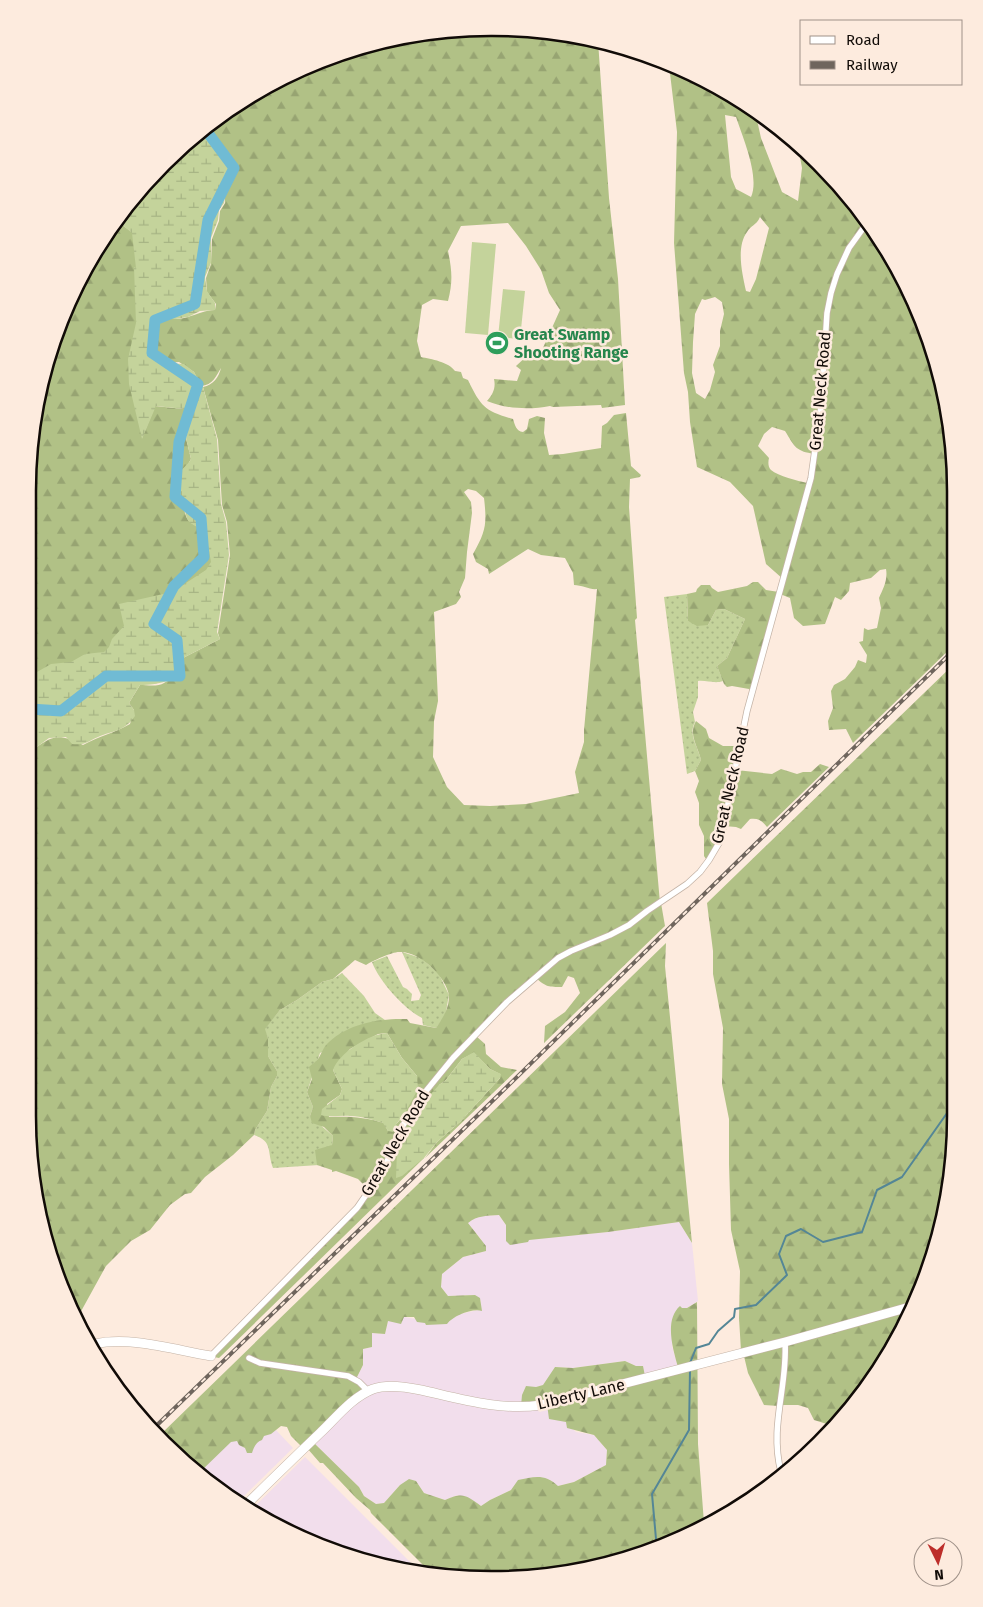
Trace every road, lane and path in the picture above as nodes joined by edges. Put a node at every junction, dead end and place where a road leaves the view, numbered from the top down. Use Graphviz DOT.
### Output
graph roads {
  1 [pos="863,229"];
  2 [pos="904,1309"];
  3 [pos="785,1342"];
  4 [pos="97,1344"];
  5 [pos="211,1356"];
  6 [pos="249,1358"];
  7 [pos="368,1391"];
  8 [pos="780,1468"];
  9 [pos="250,1501"];
  1 -- 5 [label="street, Great Neck Road"];
  2 -- 3 [label="street, Liberty Lane"];
  3 -- 7 [label="street, Liberty Lane"];
  3 -- 8 [label="street"];
  4 -- 5 [label="street"];
  6 -- 7 [label="street"];
  7 -- 9 [label="street"];
}
